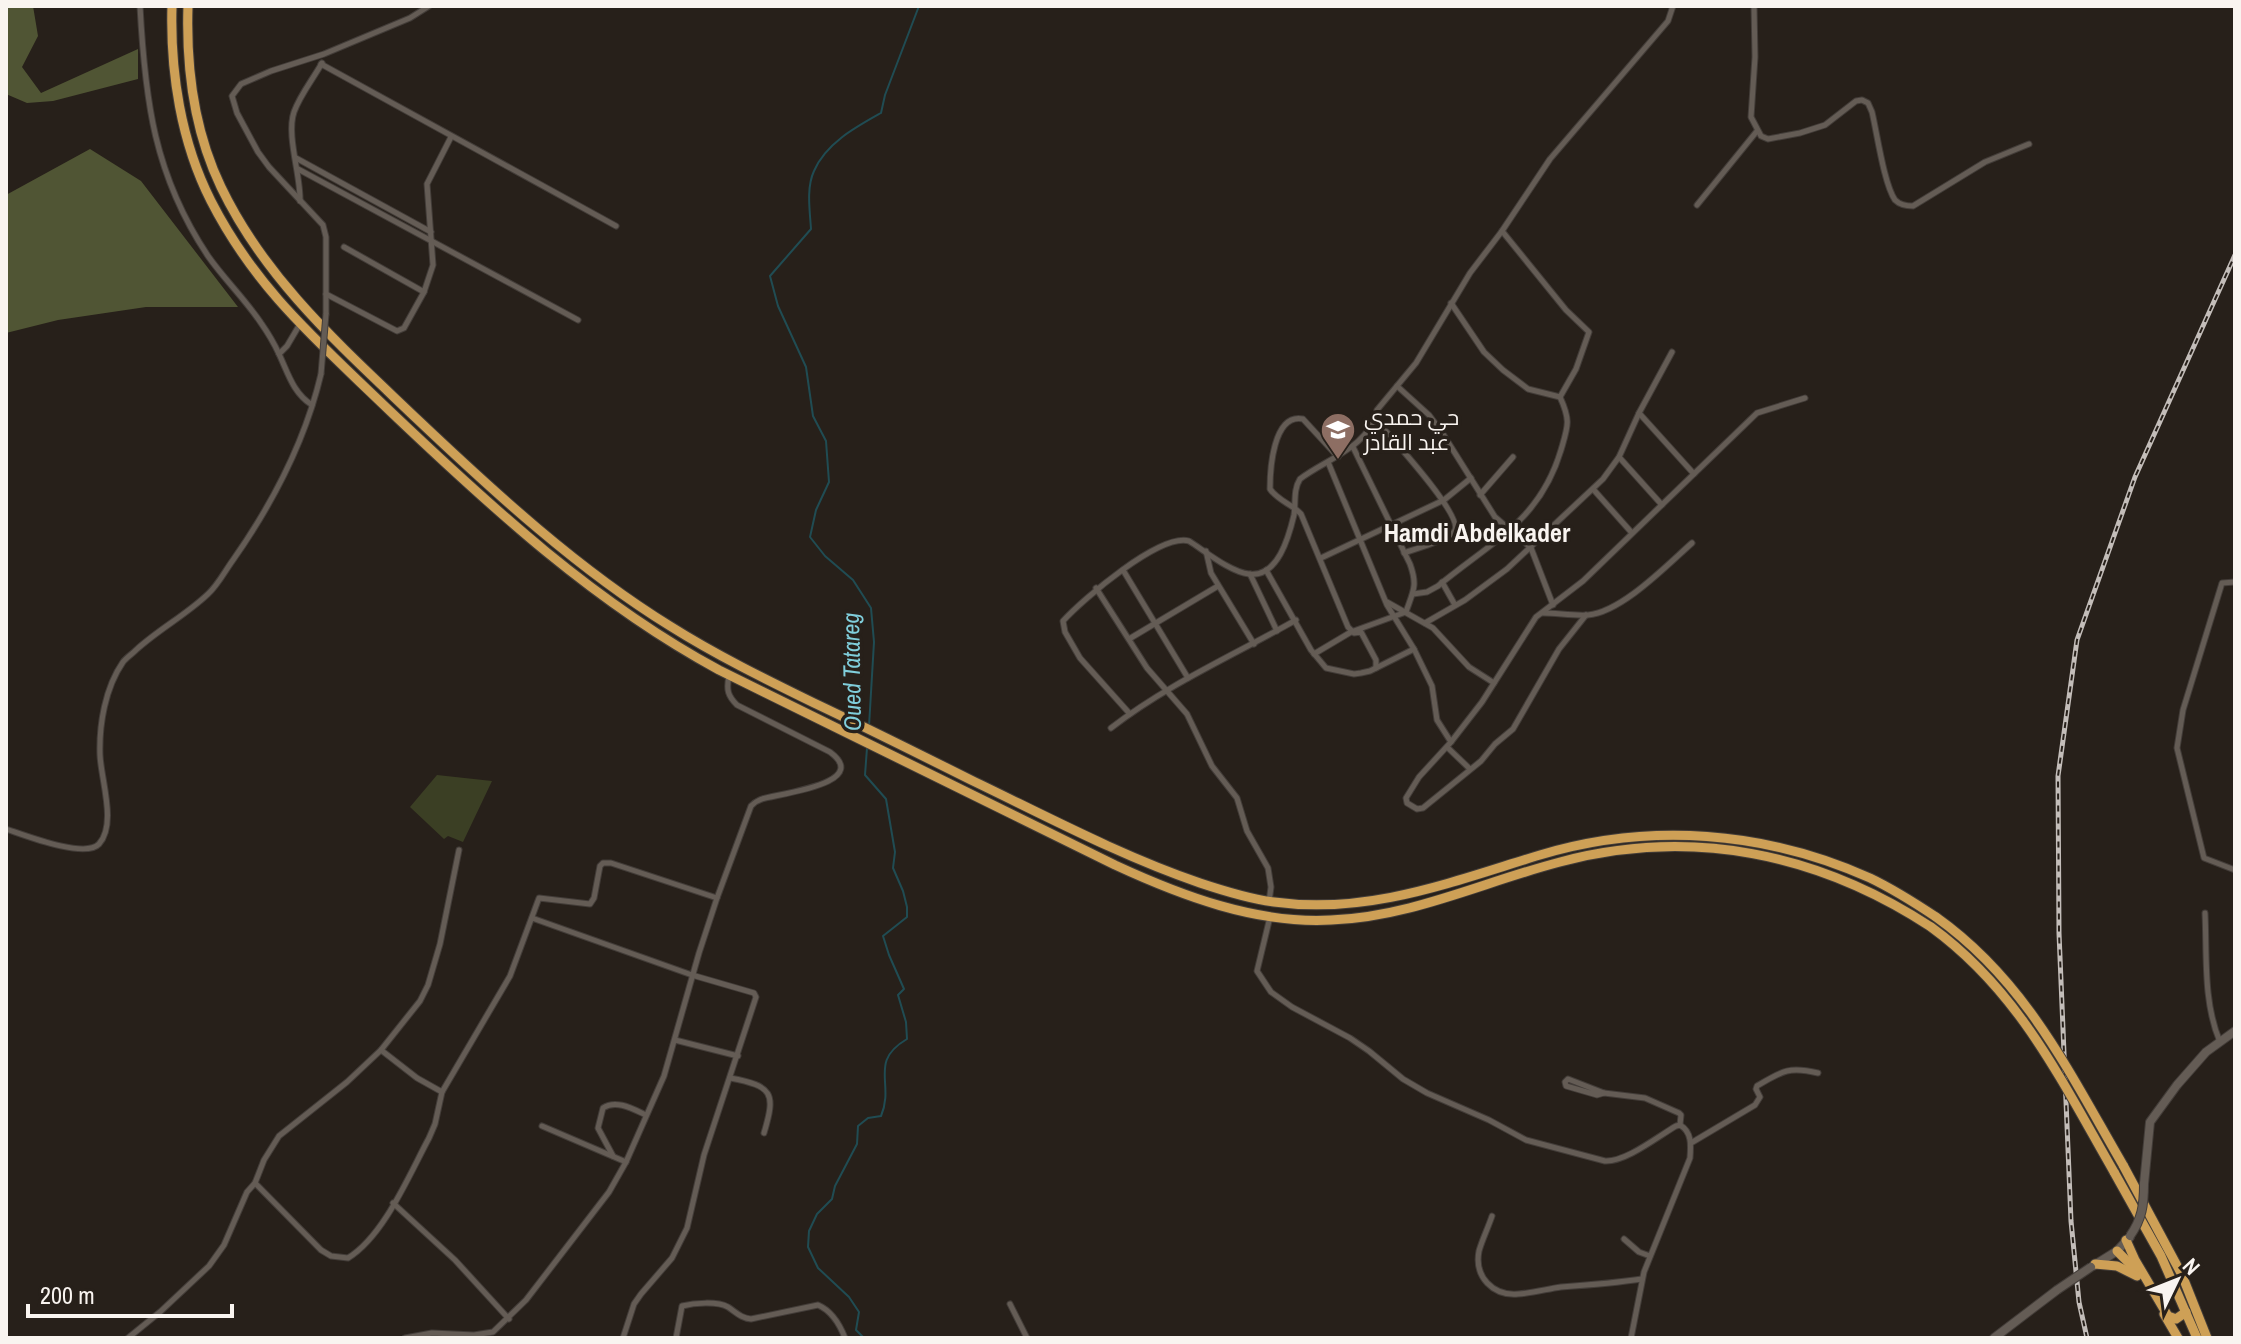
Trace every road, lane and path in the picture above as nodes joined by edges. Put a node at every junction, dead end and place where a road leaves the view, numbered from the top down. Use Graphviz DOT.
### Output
graph roads {
  1 [pos="140,6"];
  2 [pos="172,6"];
  3 [pos="188,6"];
  4 [pos="429,6"];
  5 [pos="1673,6"];
  6 [pos="1754,6"];
  7 [pos="324,54"];
  8 [pos="321,64"];
  9 [pos="1757,131"];
  10 [pos="451,137"];
  11 [pos="2029,144"];
  12 [pos="296,158"];
  13 [pos="298,169"];
  14 [pos="300,202"];
  15 [pos="1697,205"];
  16 [pos="616,226"];
  17 [pos="1502,231"];
  18 [pos="432,232"];
  19 [pos="432,241"];
  20 [pos="344,247"];
  21 [pos="424,292"];
  22 [pos="325,294"];
  23 [pos="1451,303"];
  24 [pos="578,320"];
  25 [pos="300,324"];
  26 [pos="1672,352"];
  27 [pos="279,354"];
  28 [pos="1397,386"];
  29 [pos="1560,397"];
  30 [pos="1805,398"];
  31 [pos="312,405"];
  32 [pos="1639,413"];
  33 [pos="1375,419"];
  34 [pos="1353,447"];
  35 [pos="1338,457"];
  36 [pos="1513,457"];
  37 [pos="1619,457"];
  38 [pos="1328,462"];
  39 [pos="1694,474"];
  40 [pos="1471,478"];
  41 [pos="1593,489"];
  42 [pos="1480,495"];
  43 [pos="1444,500"];
  44 [pos="1662,505"];
  45 [pos="1295,507"];
  46 [pos="1297,515"];
  47 [pos="1391,525"];
  48 [pos="1509,532"];
  49 [pos="1632,533"];
  50 [pos="1361,540"];
  51 [pos="1692,543"];
  52 [pos="1531,548"];
  53 [pos="1206,551"];
  54 [pos="1404,553"];
  55 [pos="1321,558"];
  56 [pos="1123,570"];
  57 [pos="1266,570"];
  58 [pos="1250,574"];
  59 [pos="1442,582"];
  60 [pos="2235,582"];
  61 [pos="1218,586"];
  62 [pos="1096,588"];
  63 [pos="1413,594"];
  64 [pos="1386,601"];
  65 [pos="1455,605"];
  66 [pos="1553,605"];
  67 [pos="1406,612"];
  68 [pos="1542,613"];
  69 [pos="1393,615"];
  70 [pos="1586,615"];
  71 [pos="1296,620"];
  72 [pos="1155,623"];
  73 [pos="1425,623"];
  74 [pos="1277,631"];
  75 [pos="1355,631"];
  76 [pos="1129,639"];
  77 [pos="1254,644"];
  78 [pos="1414,649"];
  79 [pos="1314,654"];
  80 [pos="1376,668"];
  81 [pos="729,675"];
  82 [pos="1188,678"];
  83 [pos="1494,683"];
  84 [pos="1166,691"];
  85 [pos="1130,714"];
  86 [pos="1111,728"];
  87 [pos="1449,744"];
  88 [pos="1470,769"];
  89 [pos="6,829"];
  90 [pos="459,850"];
  91 [pos="2235,870"];
  92 [pos="717,898"];
  93 [pos="1269,902"];
  94 [pos="2205,913"];
  95 [pos="1270,916"];
  96 [pos="532,918"];
  97 [pos="692,975"];
  98 [pos="2235,1031"];
  99 [pos="675,1040"];
  100 [pos="2220,1042"];
  101 [pos="381,1050"];
  102 [pos="738,1056"];
  103 [pos="1818,1073"];
  104 [pos="730,1078"];
  105 [pos="442,1092"];
  106 [pos="1604,1093"];
  107 [pos="646,1115"];
  108 [pos="1680,1125"];
  109 [pos="542,1126"];
  110 [pos="764,1133"];
  111 [pos="1691,1143"];
  112 [pos="613,1156"];
  113 [pos="626,1162"];
  114 [pos="2118,1168"];
  115 [pos="255,1183"];
  116 [pos="393,1203"];
  117 [pos="1492,1216"];
  118 [pos="2128,1238"];
  119 [pos="1624,1239"];
  120 [pos="2117,1251"];
  121 [pos="1650,1256"];
  122 [pos="2093,1266"];
  123 [pos="1642,1279"];
  124 [pos="2143,1280"];
  125 [pos="1010,1304"];
  126 [pos="2186,1312"];
  127 [pos="509,1319"];
  128 [pos="128,1338"];
  129 [pos="405,1338"];
  130 [pos="623,1338"];
  131 [pos="676,1338"];
  132 [pos="845,1338"];
  133 [pos="1027,1338"];
  134 [pos="1631,1338"];
  135 [pos="1994,1338"];
  136 [pos="2178,1338"];
  137 [pos="2197,1338"];
  138 [pos="2207,1338"];
  1 -- 27 [label="street"];
  2 -- 25 [label="highway"];
  3 -- 93 [label="highway"];
  4 -- 7 [label="street"];
  5 -- 17 [label="street"];
  6 -- 9 [label="street"];
  7 -- 8 [label="street"];
  7 -- 14 [label="street"];
  8 -- 10 [label="street"];
  8 -- 12 [label="street"];
  9 -- 11 [label="street"];
  9 -- 15 [label="street"];
  10 -- 16 [label="street"];
  10 -- 18 [label="street"];
  12 -- 13 [label="street"];
  12 -- 18 [label="street"];
  13 -- 14 [label="street"];
  13 -- 19 [label="street"];
  14 -- 22 [label="street"];
  17 -- 23 [label="street"];
  17 -- 29 [label="street"];
  18 -- 19 [label="street"];
  19 -- 21 [label="street"];
  19 -- 24 [label="street"];
  20 -- 21 [label="street"];
  21 -- 22 [label="street"];
  22 -- 31 [label="street, bridge"];
  23 -- 28 [label="street"];
  23 -- 29 [label="street"];
  25 -- 27 [label="street"];
  25 -- 81 [label="highway"];
  26 -- 32 [label="street"];
  27 -- 31 [label="street"];
  28 -- 33 [label="street"];
  28 -- 40 [label="street"];
  29 -- 48 [label="street"];
  30 -- 39 [label="street"];
  31 -- 89 [label="street"];
  32 -- 37 [label="street"];
  32 -- 39 [label="street"];
  33 -- 34 [label="street"];
  33 -- 43 [label="street"];
  34 -- 35 [label="street"];
  34 -- 47 [label="street"];
  35 -- 38 [label="street"];
  35 -- 45 [label="street"];
  36 -- 42 [label="street"];
  37 -- 41 [label="street"];
  37 -- 44 [label="street"];
  38 -- 45 [label="street"];
  38 -- 50 [label="street"];
  39 -- 44 [label="street"];
  40 -- 42 [label="street"];
  40 -- 43 [label="street"];
  41 -- 49 [label="street"];
  41 -- 52 [label="street"];
  42 -- 48 [label="street"];
  43 -- 47 [label="street"];
  43 -- 54 [label="street"];
  44 -- 49 [label="street"];
  45 -- 46 [label="street"];
  46 -- 55 [label="street"];
  46 -- 57 [label="street"];
  47 -- 50 [label="street"];
  47 -- 54 [label="street"];
  48 -- 52 [label="street"];
  48 -- 59 [label="street"];
  49 -- 66 [label="street"];
  50 -- 55 [label="street"];
  50 -- 64 [label="street"];
  51 -- 70 [label="street"];
  52 -- 65 [label="street"];
  52 -- 66 [label="street"];
  53 -- 56 [label="street"];
  53 -- 58 [label="street"];
  53 -- 61 [label="street"];
  54 -- 63 [label="street"];
  55 -- 75 [label="street"];
  56 -- 62 [label="street"];
  56 -- 72 [label="street"];
  57 -- 58 [label="street"];
  57 -- 71 [label="street"];
  58 -- 74 [label="street"];
  59 -- 63 [label="street"];
  59 -- 65 [label="street"];
  60 -- 91 [label="street"];
  61 -- 72 [label="street"];
  61 -- 77 [label="street"];
  62 -- 76 [label="street"];
  62 -- 85 [label="street"];
  63 -- 67 [label="street"];
  64 -- 67 [label="street"];
  64 -- 69 [label="street"];
  65 -- 73 [label="street"];
  66 -- 68 [label="street"];
  67 -- 69 [label="street"];
  67 -- 73 [label="street"];
  68 -- 70 [label="street"];
  68 -- 83 [label="street"];
  69 -- 75 [label="street"];
  69 -- 78 [label="street"];
  70 -- 88 [label="street"];
  71 -- 74 [label="street"];
  71 -- 79 [label="street"];
  72 -- 76 [label="street"];
  72 -- 82 [label="street"];
  73 -- 83 [label="street"];
  74 -- 77 [label="street"];
  75 -- 79 [label="street"];
  75 -- 80 [label="street"];
  76 -- 84 [label="street"];
  77 -- 82 [label="street"];
  78 -- 80 [label="street"];
  78 -- 87 [label="street"];
  79 -- 80 [label="street"];
  81 -- 92 [label="street"];
  81 -- 95 [label="highway"];
  82 -- 84 [label="street"];
  83 -- 87 [label="street"];
  84 -- 85 [label="street"];
  84 -- 93 [label="street"];
  85 -- 86 [label="street"];
  87 -- 88 [label="street"];
  87 -- 88 [label="street"];
  90 -- 101 [label="street"];
  92 -- 96 [label="street"];
  92 -- 97 [label="street"];
  93 -- 114 [label="highway, bridge"];
  94 -- 100 [label="street"];
  95 -- 108 [label="street"];
  95 -- 114 [label="highway, bridge"];
  96 -- 97 [label="street"];
  96 -- 105 [label="street"];
  97 -- 99 [label="street"];
  97 -- 102 [label="street"];
  98 -- 100 [label="main road"];
  99 -- 102 [label="street"];
  99 -- 107 [label="street"];
  100 -- 118 [label="main road, bridge"];
  101 -- 105 [label="street"];
  101 -- 115 [label="street"];
  102 -- 104 [label="street"];
  103 -- 111 [label="street"];
  104 -- 110 [label="street"];
  104 -- 130 [label="street"];
  105 -- 116 [label="street"];
  106 -- 106 [label="street"];
  106 -- 108 [label="street"];
  107 -- 112 [label="street"];
  107 -- 113 [label="street"];
  108 -- 111 [label="street"];
  109 -- 112 [label="street"];
  111 -- 121 [label="street"];
  112 -- 113 [label="street"];
  113 -- 127 [label="street"];
  114 -- 126 [label="highway"];
  114 -- 138 [label="highway"];
  115 -- 116 [label="street"];
  115 -- 128 [label="street"];
  116 -- 127 [label="street"];
  117 -- 123 [label="street"];
  118 -- 120 [label="main road"];
  118 -- 126 [label="highway"];
  119 -- 121 [label="street"];
  120 -- 122 [label="main road"];
  120 -- 124 [label="highway"];
  121 -- 123 [label="street"];
  122 -- 124 [label="highway"];
  122 -- 135 [label="main road, bridge"];
  123 -- 134 [label="street"];
  124 -- 136 [label="highway"];
  125 -- 133 [label="street"];
  126 -- 137 [label="highway"];
  127 -- 129 [label="street"];
  131 -- 132 [label="street"];
}
